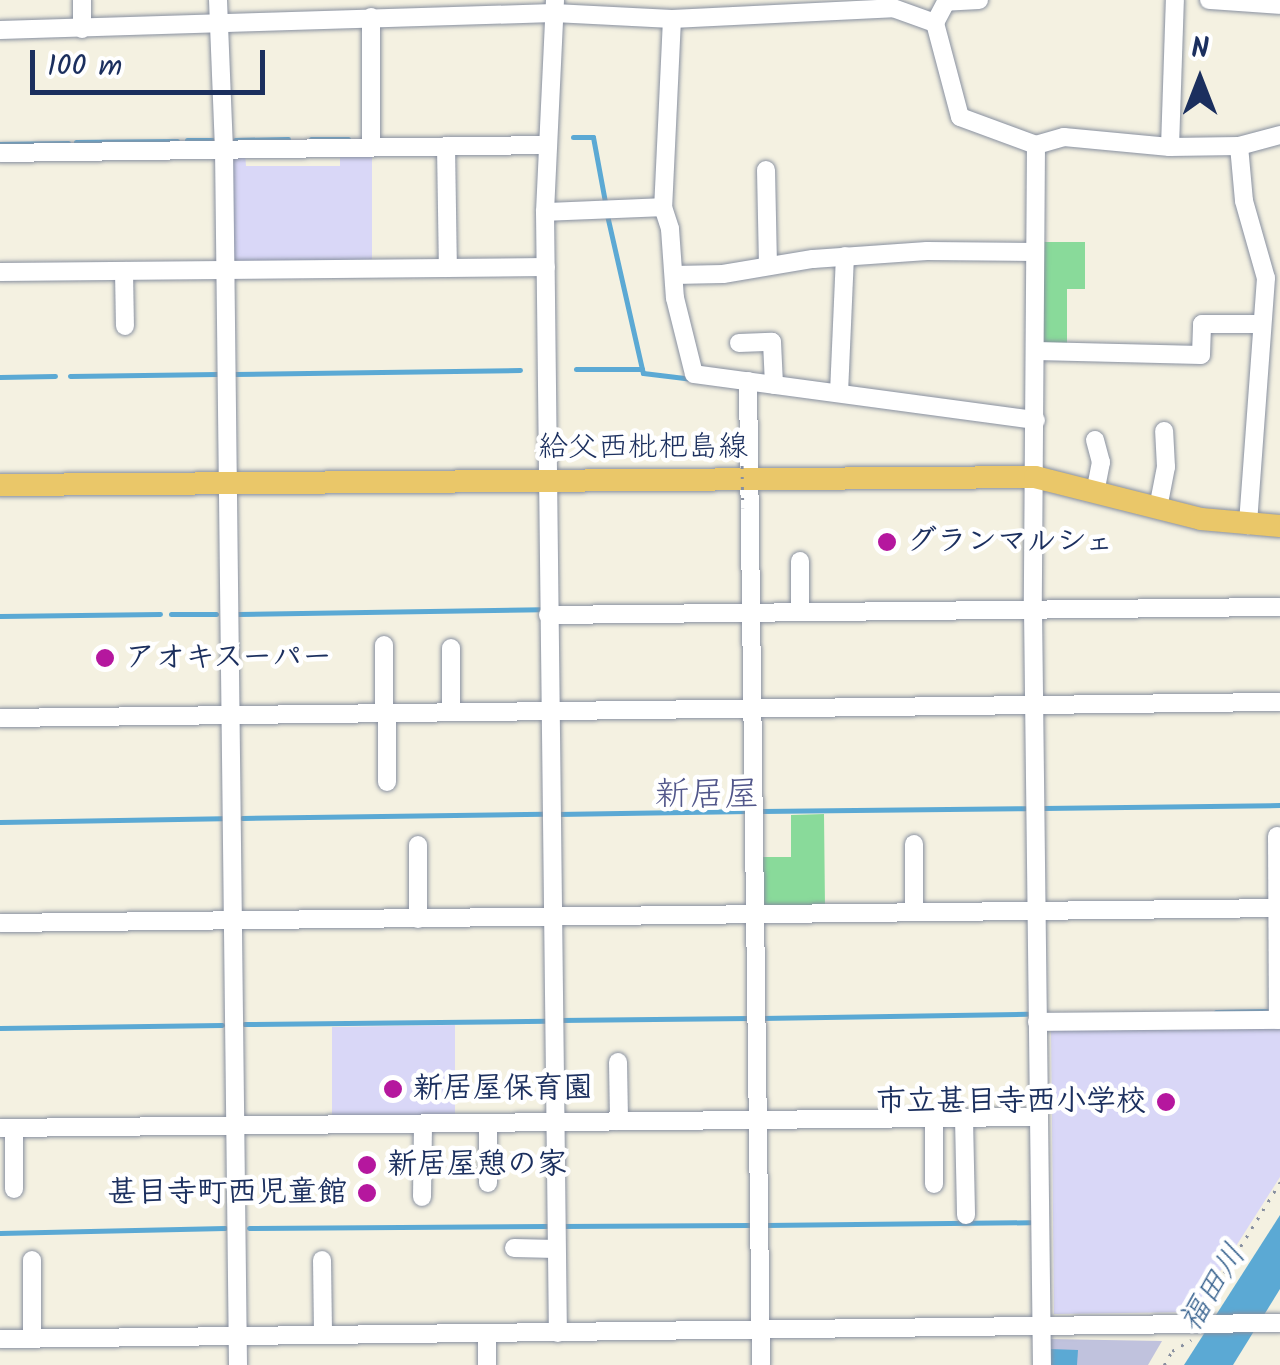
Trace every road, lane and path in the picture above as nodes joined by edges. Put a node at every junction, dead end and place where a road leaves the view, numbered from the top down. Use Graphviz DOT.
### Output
graph roads {
  1 [pos="82,0"];
  2 [pos="218,0"];
  3 [pos="979,0"];
  4 [pos="1174,0"];
  5 [pos="1209,0"];
  6 [pos="946,1"];
  7 [pos="1280,5"];
  8 [pos="554,7"];
  9 [pos="444,8"];
  10 [pos="330,9"];
  11 [pos="694,9"];
  12 [pos="371,17"];
  13 [pos="672,19"];
  14 [pos="220,21"];
  15 [pos="935,23"];
  16 [pos="82,29"];
  17 [pos="0,30"];
  18 [pos="1280,135"];
  19 [pos="546,145"];
  20 [pos="1036,145"];
  21 [pos="446,146"];
  22 [pos="1239,146"];
  23 [pos="1170,147"];
  24 [pos="371,148"];
  25 [pos="224,149"];
  26 [pos="0,153"];
  27 [pos="766,170"];
  28 [pos="663,207"];
  29 [pos="545,212"];
  30 [pos="1035,252"];
  31 [pos="844,256"];
  32 [pos="768,266"];
  33 [pos="546,267"];
  34 [pos="448,268"];
  35 [pos="225,270"];
  36 [pos="124,271"];
  37 [pos="0,272"];
  38 [pos="674,275"];
  39 [pos="1268,311"];
  40 [pos="125,326"];
  41 [pos="739,343"];
  42 [pos="1036,351"];
  43 [pos="748,381"];
  44 [pos="774,384"];
  45 [pos="839,394"];
  46 [pos="1036,420"];
  47 [pos="1164,431"];
  48 [pos="1095,440"];
  49 [pos="742,444"];
  50 [pos="750,477"];
  51 [pos="1035,477"];
  52 [pos="547,478"];
  53 [pos="226,483"];
  54 [pos="0,485"];
  55 [pos="1095,492"];
  56 [pos="743,508"];
  57 [pos="1158,508"];
  58 [pos="1248,525"];
  59 [pos="1280,526"];
  60 [pos="800,561"];
  61 [pos="1280,607"];
  62 [pos="1033,610"];
  63 [pos="800,612"];
  64 [pos="751,613"];
  65 [pos="548,615"];
  66 [pos="384,644"];
  67 [pos="451,648"];
  68 [pos="1280,702"];
  69 [pos="1034,705"];
  70 [pos="752,708"];
  71 [pos="549,711"];
  72 [pos="451,712"];
  73 [pos="386,713"];
  74 [pos="230,715"];
  75 [pos="0,718"];
  76 [pos="387,782"];
  77 [pos="1276,836"];
  78 [pos="914,844"];
  79 [pos="418,846"];
  80 [pos="1279,908"];
  81 [pos="1036,910"];
  82 [pos="914,912"];
  83 [pos="754,914"];
  84 [pos="551,917"];
  85 [pos="418,918"];
  86 [pos="233,921"];
  87 [pos="0,923"];
  88 [pos="1279,1020"];
  89 [pos="1038,1022"];
  90 [pos="618,1062"];
  91 [pos="1039,1117"];
  92 [pos="934,1118"];
  93 [pos="964,1118"];
  94 [pos="757,1120"];
  95 [pos="554,1122"];
  96 [pos="619,1122"];
  97 [pos="488,1123"];
  98 [pos="422,1124"];
  99 [pos="236,1126"];
  100 [pos="7,1128"];
  101 [pos="1280,1182"];
  102 [pos="488,1183"];
  103 [pos="934,1184"];
  104 [pos="14,1189"];
  105 [pos="422,1196"];
  106 [pos="966,1214"];
  107 [pos="514,1248"];
  108 [pos="556,1249"];
  109 [pos="32,1260"];
  110 [pos="322,1260"];
  111 [pos="1272,1323"];
  112 [pos="1200,1325"];
  113 [pos="1042,1327"];
  114 [pos="760,1331"];
  115 [pos="558,1333"];
  116 [pos="488,1334"];
  117 [pos="323,1335"];
  118 [pos="238,1336"];
  119 [pos="32,1338"];
  120 [pos="0,1339"];
  121 [pos="238,1365"];
  122 [pos="488,1365"];
  123 [pos="761,1365"];
  124 [pos="1042,1365"];
  125 [pos="1164,1365"];
  1 -- 16 [label="street"];
  2 -- 14 [label="street"];
  3 -- 6 [label="street"];
  4 -- 23 [label="street"];
  5 -- 7 [label="street"];
  6 -- 15 [label="street"];
  8 -- 9 [label="street"];
  8 -- 13 [label="street"];
  8 -- 19 [label="street"];
  9 -- 12 [label="street"];
  10 -- 12 [label="street"];
  10 -- 14 [label="street"];
  11 -- 13 [label="street"];
  11 -- 15 [label="street"];
  12 -- 24 [label="street"];
  13 -- 28 [label="street"];
  14 -- 16 [label="street"];
  14 -- 25 [label="street"];
  15 -- 20 [label="street"];
  16 -- 17 [label="street"];
  18 -- 22 [label="street"];
  19 -- 21 [label="street"];
  19 -- 29 [label="street"];
  20 -- 23 [label="street"];
  20 -- 30 [label="street"];
  21 -- 24 [label="street"];
  21 -- 34 [label="street"];
  22 -- 23 [label="street"];
  22 -- 39 [label="street"];
  24 -- 25 [label="street"];
  25 -- 26 [label="street"];
  25 -- 35 [label="street"];
  27 -- 32 [label="street"];
  28 -- 29 [label="street"];
  28 -- 38 [label="street"];
  29 -- 33 [label="street"];
  30 -- 31 [label="street"];
  30 -- 42 [label="street"];
  31 -- 32 [label="street"];
  31 -- 45 [label="street"];
  32 -- 38 [label="street"];
  33 -- 34 [label="street"];
  33 -- 52 [label="street"];
  34 -- 35 [label="street"];
  35 -- 36 [label="street"];
  35 -- 53 [label="street"];
  36 -- 37 [label="street"];
  36 -- 40 [label="street"];
  38 -- 43 [label="street"];
  39 -- 42 [label="street"];
  39 -- 58 [label="street"];
  41 -- 44 [label="street"];
  42 -- 46 [label="street"];
  43 -- 44 [label="street"];
  43 -- 50 [label="street"];
  44 -- 45 [label="street"];
  45 -- 46 [label="street"];
  46 -- 51 [label="street"];
  47 -- 57 [label="street"];
  48 -- 55 [label="street"];
  49 -- 56 [label="path, bridge"];
  50 -- 51 [label="main road, 給父西枇杷島線"];
  50 -- 52 [label="main road, 給父西枇杷島線"];
  50 -- 64 [label="street"];
  51 -- 55 [label="main road, 給父西枇杷島線"];
  51 -- 62 [label="street"];
  52 -- 53 [label="main road, 給父西枇杷島線"];
  52 -- 65 [label="street"];
  53 -- 54 [label="main road, 給父西枇杷島線"];
  53 -- 74 [label="street"];
  55 -- 57 [label="main road, 給父西枇杷島線"];
  57 -- 58 [label="main road, 給父西枇杷島線"];
  58 -- 59 [label="main road, 給父西枇杷島線"];
  60 -- 63 [label="street"];
  61 -- 62 [label="street"];
  62 -- 63 [label="street"];
  62 -- 69 [label="street"];
  63 -- 64 [label="street"];
  64 -- 65 [label="street"];
  64 -- 70 [label="street"];
  65 -- 71 [label="street"];
  66 -- 73 [label="street"];
  67 -- 72 [label="street"];
  68 -- 69 [label="street"];
  69 -- 70 [label="street"];
  69 -- 81 [label="street"];
  70 -- 71 [label="street"];
  70 -- 83 [label="street"];
  71 -- 72 [label="street"];
  71 -- 84 [label="street"];
  72 -- 73 [label="street"];
  73 -- 74 [label="street"];
  73 -- 76 [label="street"];
  74 -- 75 [label="street"];
  74 -- 86 [label="street"];
  77 -- 80 [label="street"];
  78 -- 82 [label="street"];
  79 -- 85 [label="street"];
  80 -- 81 [label="street"];
  80 -- 88 [label="street"];
  81 -- 82 [label="street"];
  81 -- 89 [label="street"];
  82 -- 83 [label="street"];
  83 -- 84 [label="street"];
  83 -- 94 [label="street"];
  84 -- 85 [label="street"];
  84 -- 95 [label="street"];
  85 -- 86 [label="street"];
  86 -- 87 [label="street"];
  86 -- 99 [label="street"];
  88 -- 89 [label="street"];
  89 -- 91 [label="street"];
  90 -- 96 [label="street"];
  91 -- 93 [label="street"];
  91 -- 113 [label="street"];
  92 -- 93 [label="street"];
  92 -- 94 [label="street"];
  92 -- 103 [label="street"];
  93 -- 106 [label="street"];
  94 -- 96 [label="street"];
  94 -- 114 [label="street"];
  95 -- 96 [label="street"];
  95 -- 97 [label="street"];
  95 -- 108 [label="street"];
  97 -- 98 [label="street"];
  97 -- 102 [label="street"];
  98 -- 99 [label="street"];
  98 -- 105 [label="street"];
  99 -- 100 [label="street"];
  99 -- 118 [label="street"];
  100 -- 104 [label="street"];
  101 -- 112 [label="path"];
  107 -- 108 [label="street"];
  108 -- 115 [label="street"];
  109 -- 119 [label="street"];
  110 -- 117 [label="street"];
  111 -- 112 [label="street"];
  112 -- 113 [label="street"];
  112 -- 125 [label="path"];
  113 -- 114 [label="street"];
  113 -- 124 [label="street"];
  114 -- 115 [label="street"];
  114 -- 123 [label="street"];
  115 -- 116 [label="street"];
  116 -- 117 [label="street"];
  116 -- 122 [label="street"];
  117 -- 118 [label="street"];
  118 -- 119 [label="street"];
  118 -- 121 [label="street"];
  119 -- 120 [label="street"];
}
